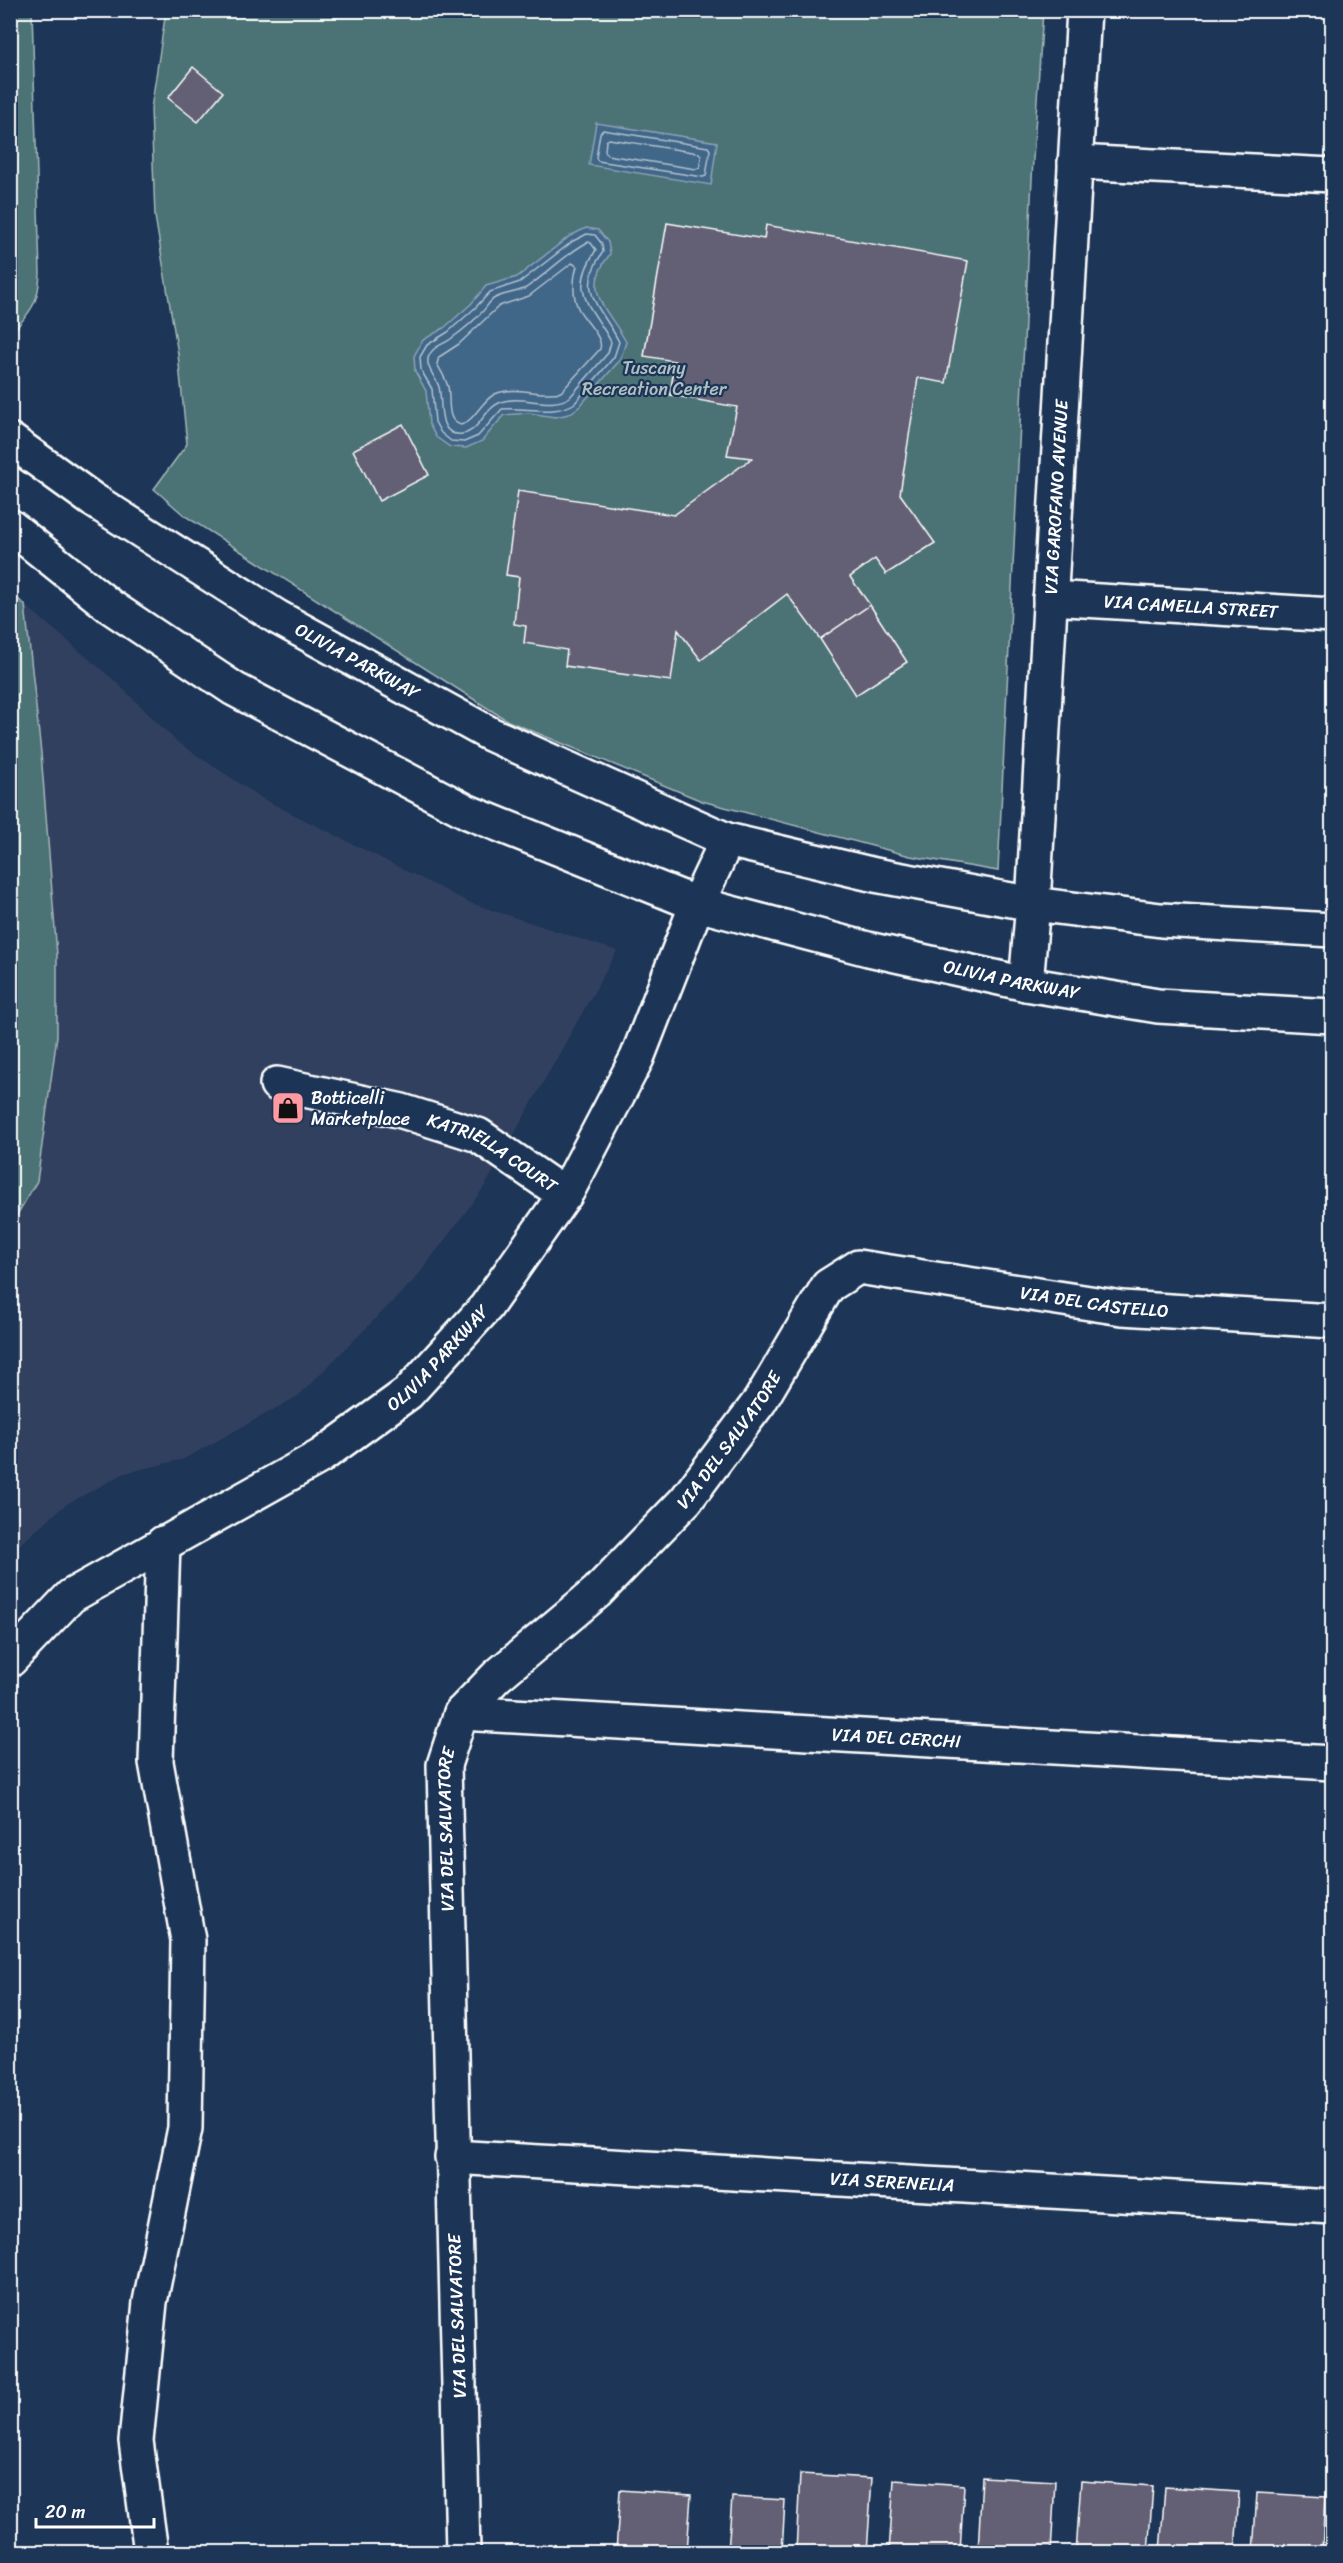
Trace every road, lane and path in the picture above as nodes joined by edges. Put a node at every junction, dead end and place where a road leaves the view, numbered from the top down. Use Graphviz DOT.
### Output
graph roads {
  1 [pos="1084,10"];
  2 [pos="1075,162"];
  3 [pos="1332,175"];
  4 [pos="10,440"];
  5 [pos="10,526"];
  6 [pos="1050,598"];
  7 [pos="1332,615"];
  8 [pos="727,840"];
  9 [pos="697,904"];
  10 [pos="1033,904"];
  11 [pos="10,908"];
  12 [pos="1332,930"];
  13 [pos="1026,984"];
  14 [pos="1332,1016"];
  15 [pos="10,1041"];
  16 [pos="277,1084"];
  17 [pos="565,1195"];
  18 [pos="858,1267"];
  19 [pos="1332,1321"];
  20 [pos="163,1543"];
  21 [pos="10,1660"];
  22 [pos="461,1713"];
  23 [pos="1332,1763"];
  24 [pos="452,2157"];
  25 [pos="1332,2207"];
  26 [pos="152,2553"];
  27 [pos="463,2553"];
  1 -- 2 [label="street, VIA GAROFANO AVENUE"];
  2 -- 3 [label="street"];
  2 -- 6 [label="street, VIA GAROFANO AVENUE"];
  4 -- 8 [label="street, OLIVIA PARKWAY"];
  5 -- 9 [label="street, OLIVIA PARKWAY"];
  6 -- 7 [label="street, VIA CAMELLA STREET"];
  6 -- 10 [label="street, VIA GAROFANO AVENUE"];
  8 -- 9 [label="street, OLIVIA PARKWAY"];
  8 -- 10 [label="street, OLIVIA PARKWAY"];
  9 -- 13 [label="street, OLIVIA PARKWAY"];
  9 -- 17 [label="street, OLIVIA PARKWAY"];
  10 -- 12 [label="street, OLIVIA PARKWAY"];
  10 -- 13 [label="street, VIA GAROFANO AVENUE"];
  11 -- 15 [label="path"];
  13 -- 14 [label="street, OLIVIA PARKWAY"];
  16 -- 17 [label="street, KATRIELLA COURT"];
  17 -- 20 [label="street, OLIVIA PARKWAY"];
  18 -- 19 [label="street, VIA DEL CASTELLO"];
  18 -- 22 [label="street, VIA DEL SALVATORE"];
  20 -- 21 [label="street, OLIVIA PARKWAY"];
  20 -- 26 [label="street"];
  22 -- 23 [label="street, VIA DEL CERCHI"];
  22 -- 24 [label="street, VIA DEL SALVATORE"];
  24 -- 25 [label="street, VIA SERENELIA"];
  24 -- 27 [label="street, VIA DEL SALVATORE"];
}
